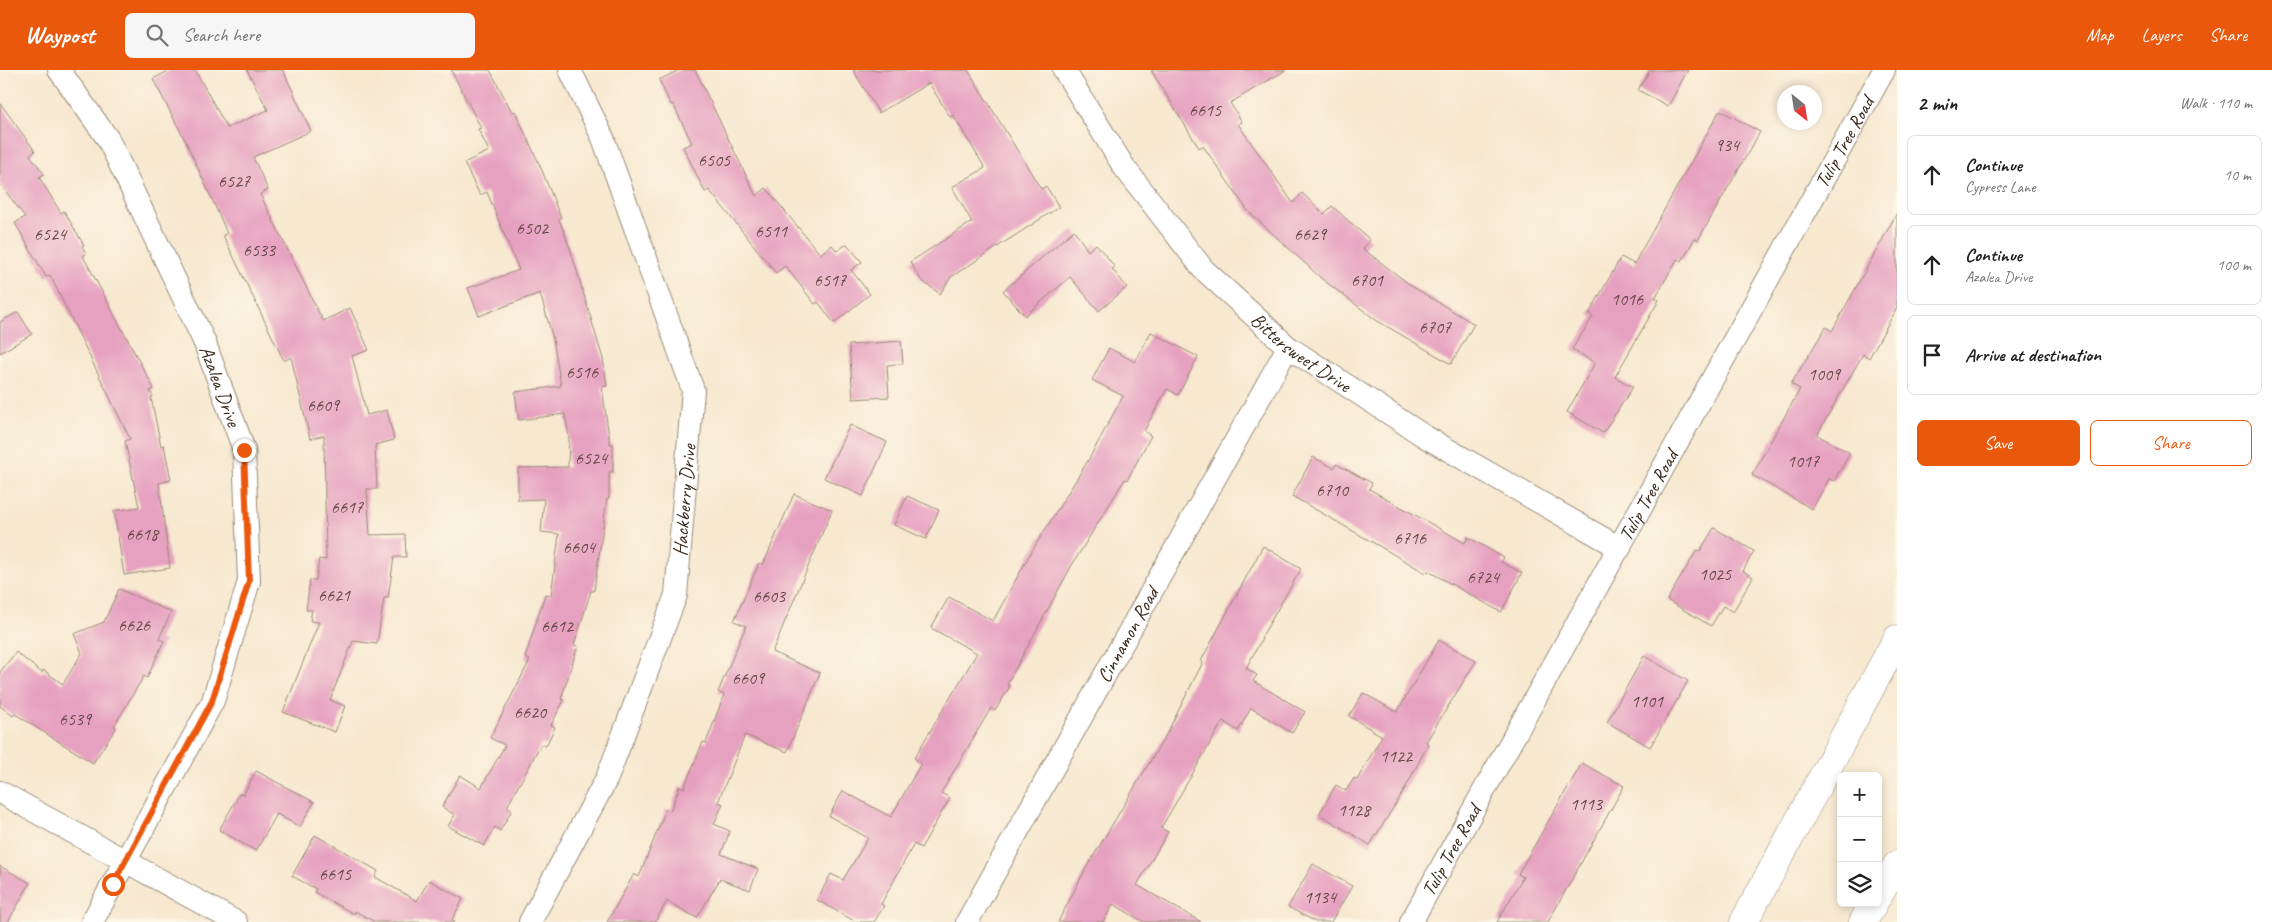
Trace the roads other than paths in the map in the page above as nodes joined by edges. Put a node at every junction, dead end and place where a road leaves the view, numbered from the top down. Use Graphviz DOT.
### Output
graph roads {
  1 [pos="59,70"];
  2 [pos="570,70"];
  3 [pos="1064,70"];
  4 [pos="1884,70"];
  5 [pos="1288,348"];
  6 [pos="1620,548"];
  7 [pos="1897,639"];
  8 [pos="0,792"];
  9 [pos="126,861"];
  10 [pos="1897,865"];
  11 [pos="1882,889"];
  12 [pos="1872,907"];
  13 [pos="92,922"];
  14 [pos="236,922"];
  15 [pos="530,922"];
  16 [pos="967,922"];
  17 [pos="1411,922"];
  18 [pos="1744,922"];
  19 [pos="1863,922"];
  1 -- 9 [label="street, Azalea Drive"];
  2 -- 15 [label="street, Hackberry Drive"];
  3 -- 5 [label="street, Bittersweet Drive"];
  4 -- 6 [label="street, Tulip Tree Road"];
  5 -- 6 [label="street, Bittersweet Drive"];
  5 -- 16 [label="street, Cinnamon Road"];
  6 -- 17 [label="street, Tulip Tree Road"];
  7 -- 18 [label="highway"];
  8 -- 9 [label="street"];
  9 -- 13 [label="street, Azalea Drive"];
  9 -- 14 [label="street"];
  10 -- 11 [label="highway"];
  12 -- 19 [label="highway"];
}
